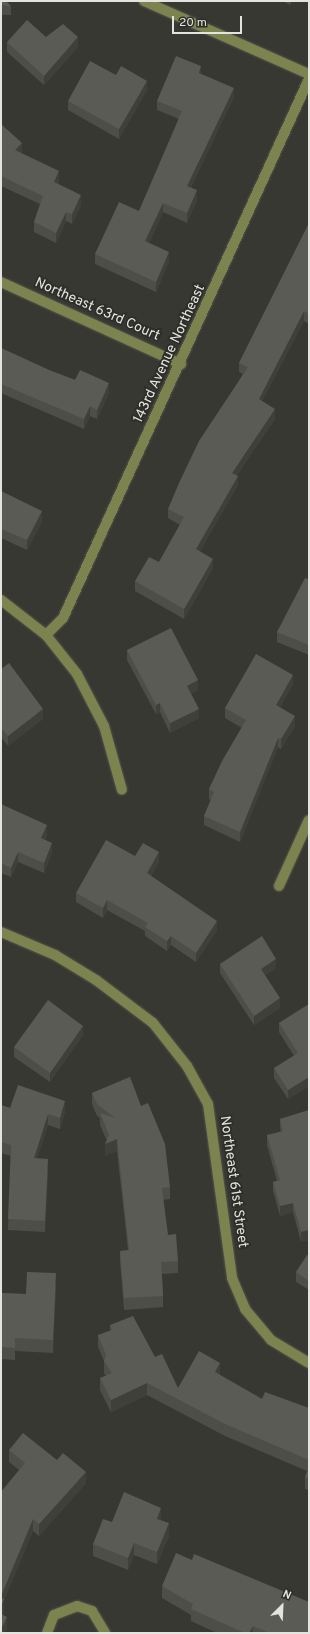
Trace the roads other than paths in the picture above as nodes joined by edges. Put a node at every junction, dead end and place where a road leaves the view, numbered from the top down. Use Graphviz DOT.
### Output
graph roads {
  1 [pos="144,1"];
  2 [pos="309,74"];
  3 [pos="309,78"];
  4 [pos="1,282"];
  5 [pos="181,364"];
  6 [pos="1,600"];
  7 [pos="46,635"];
  8 [pos="122,790"];
  9 [pos="309,820"];
  10 [pos="279,886"];
  11 [pos="2,935"];
  12 [pos="309,1363"];
  13 [pos="47,1633"];
  14 [pos="105,1633"];
  1 -- 2 [label="street"];
  3 -- 5 [label="street, 143rd Avenue Northeast"];
  4 -- 5 [label="street, Northeast 63rd Court"];
  5 -- 7 [label="street, 143rd Avenue Northeast"];
  6 -- 7 [label="street"];
  7 -- 8 [label="street"];
  9 -- 10 [label="street"];
  11 -- 12 [label="street, Northeast 61st Street"];
  13 -- 14 [label="street"];
}
